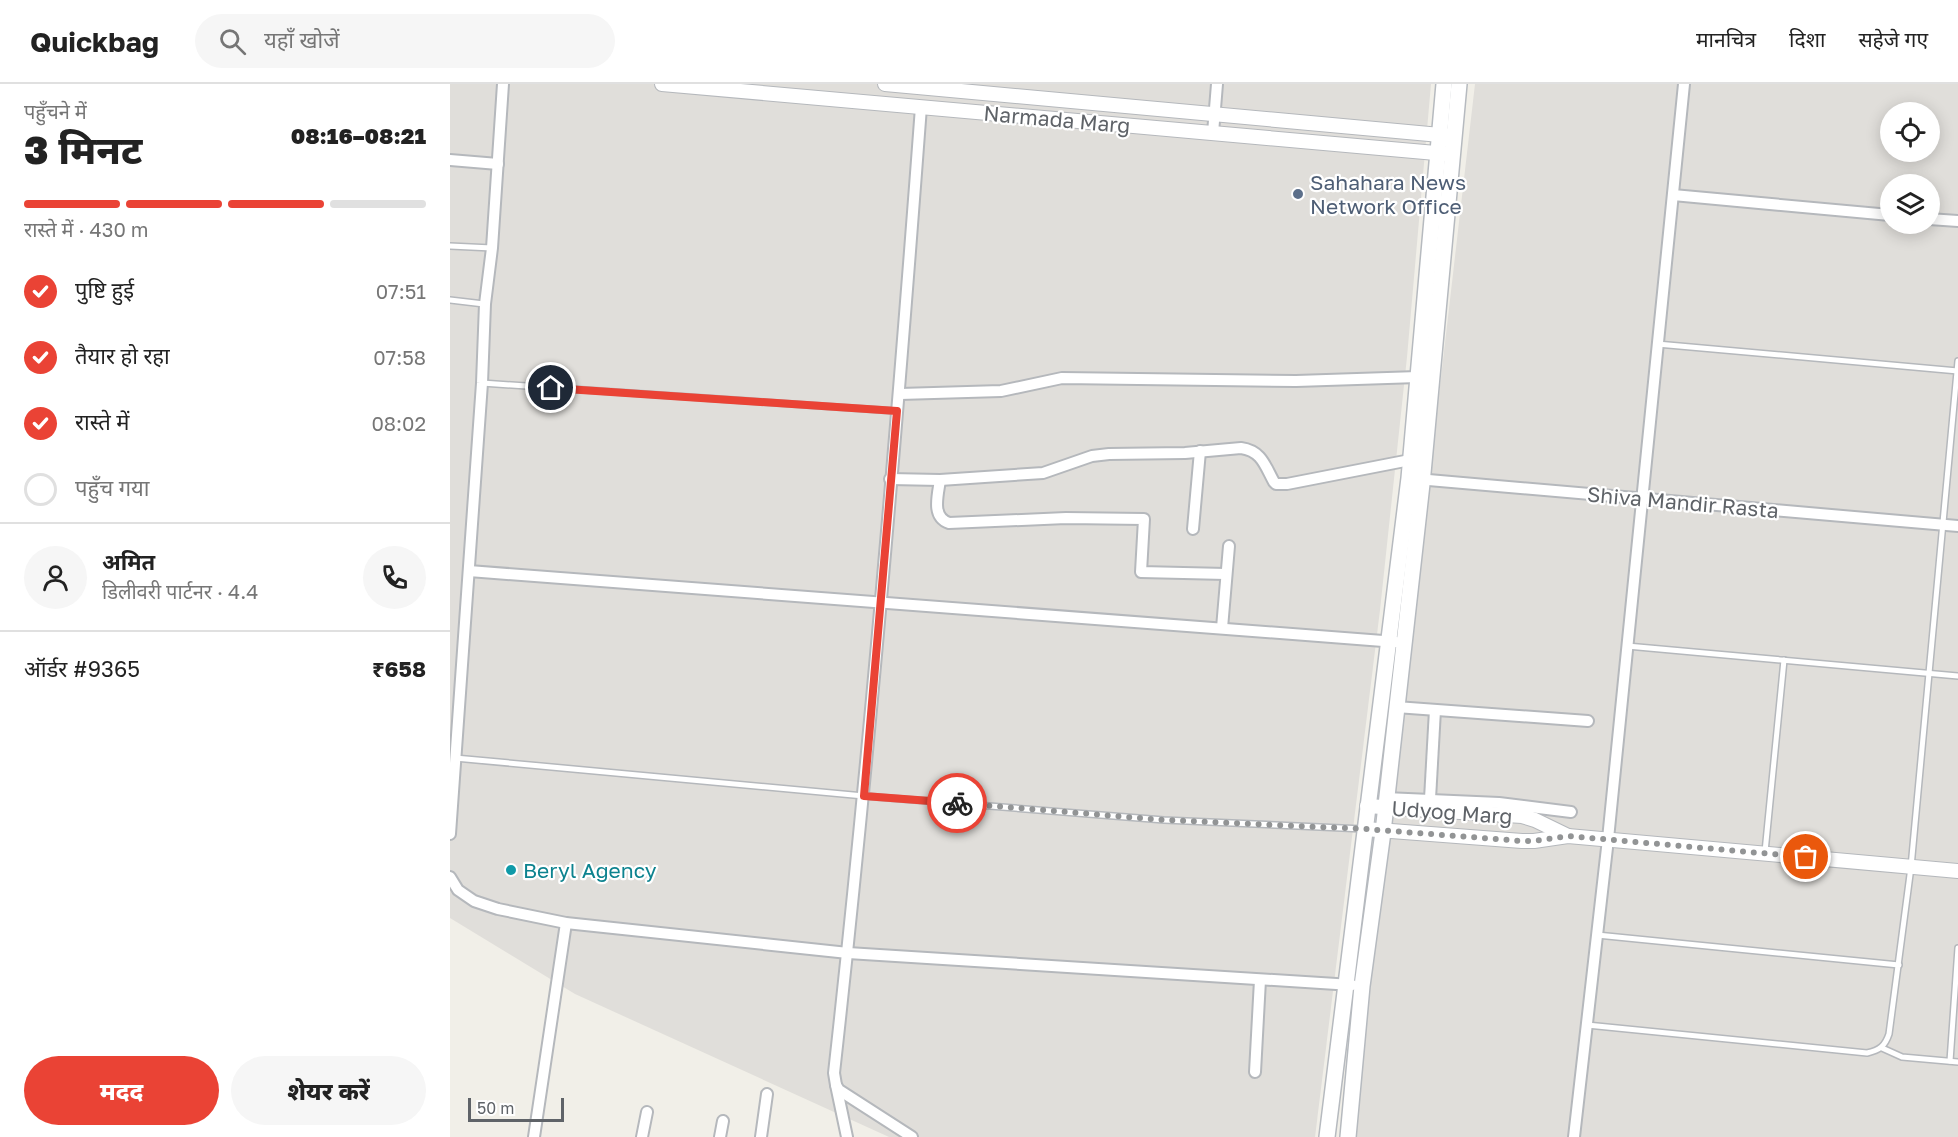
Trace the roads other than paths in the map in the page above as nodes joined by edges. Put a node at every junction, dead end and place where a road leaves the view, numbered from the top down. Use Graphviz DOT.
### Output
graph roads {
  1 [pos="503,84"];
  2 [pos="662,84"];
  3 [pos="885,84"];
  4 [pos="1217,84"];
  5 [pos="1444,84"];
  6 [pos="1459,84"];
  7 [pos="1684,84"];
  8 [pos="922,86"];
  9 [pos="921,107"];
  10 [pos="1215,114"];
  11 [pos="1213,133"];
  12 [pos="1447,135"];
  13 [pos="1445,154"];
  14 [pos="450,160"];
  15 [pos="498,164"];
  16 [pos="1673,195"];
  17 [pos="1880,214"];
  18 [pos="1940,220"];
  19 [pos="1958,221"];
  20 [pos="450,246"];
  21 [pos="492,248"];
  22 [pos="450,300"];
  23 [pos="485,304"];
  24 [pos="1658,344"];
  25 [pos="1958,361"];
  26 [pos="1958,371"];
  27 [pos="1418,377"];
  28 [pos="482,384"];
  29 [pos="900,394"];
  30 [pos="897,411"];
  31 [pos="1200,452"];
  32 [pos="1410,460"];
  33 [pos="890,479"];
  34 [pos="1416,479"];
  35 [pos="940,480"];
  36 [pos="1642,499"];
  37 [pos="1943,525"];
  38 [pos="1958,526"];
  39 [pos="1193,529"];
  40 [pos="1229,546"];
  41 [pos="469,571"];
  42 [pos="1226,574"];
  43 [pos="880,602"];
  44 [pos="1222,628"];
  45 [pos="1396,642"];
  46 [pos="1627,646"];
  47 [pos="1784,660"];
  48 [pos="1929,673"];
  49 [pos="1958,676"];
  50 [pos="1396,707"];
  51 [pos="1435,710"];
  52 [pos="1588,722"];
  53 [pos="455,758"];
  54 [pos="864,796"];
  55 [pos="1430,799"];
  56 [pos="1385,802"];
  57 [pos="1367,806"];
  58 [pos="1571,812"];
  59 [pos="1365,829"];
  60 [pos="1383,832"];
  61 [pos="450,834"];
  62 [pos="1568,836"];
  63 [pos="1608,839"];
  64 [pos="1764,853"];
  65 [pos="1911,867"];
  66 [pos="1958,871"];
  67 [pos="450,877"];
  68 [pos="566,923"];
  69 [pos="1597,935"];
  70 [pos="1958,948"];
  71 [pos="848,953"];
  72 [pos="1899,965"];
  73 [pos="1260,980"];
  74 [pos="1346,985"];
  75 [pos="1362,986"];
  76 [pos="1587,1025"];
  77 [pos="1882,1048"];
  78 [pos="1950,1061"];
  79 [pos="1958,1062"];
  80 [pos="1255,1072"];
  81 [pos="836,1085"];
  82 [pos="767,1094"];
  83 [pos="647,1112"];
  84 [pos="723,1121"];
  85 [pos="534,1137"];
  86 [pos="642,1137"];
  87 [pos="720,1137"];
  88 [pos="761,1137"];
  89 [pos="847,1137"];
  90 [pos="912,1137"];
  91 [pos="1327,1137"];
  92 [pos="1347,1137"];
  93 [pos="1574,1137"];
  1 -- 15 [label="street"];
  2 -- 9 [label="street, Narmada Marg"];
  3 -- 8 [label="street, Narmada Marg"];
  4 -- 10 [label="street"];
  5 -- 12 [label="main road"];
  6 -- 12 [label="main road"];
  7 -- 16 [label="street"];
  8 -- 10 [label="street, Narmada Marg"];
  9 -- 11 [label="street, Narmada Marg"];
  9 -- 29 [label="street"];
  10 -- 11 [label="street"];
  10 -- 12 [label="street, Narmada Marg"];
  11 -- 13 [label="street, Narmada Marg"];
  12 -- 13 [label="main road"];
  13 -- 27 [label="main road"];
  13 -- 34 [label="main road"];
  14 -- 15 [label="street"];
  15 -- 21 [label="street"];
  16 -- 17 [label="street"];
  16 -- 24 [label="street"];
  18 -- 19 [label="street"];
  20 -- 21 [label="lane"];
  21 -- 23 [label="street"];
  22 -- 23 [label="lane"];
  23 -- 28 [label="street"];
  24 -- 26 [label="lane"];
  24 -- 36 [label="street"];
  25 -- 26 [label="lane"];
  26 -- 37 [label="lane"];
  27 -- 29 [label="street"];
  27 -- 32 [label="main road"];
  28 -- 30 [label="lane"];
  28 -- 41 [label="street"];
  29 -- 30 [label="street"];
  30 -- 33 [label="street"];
  31 -- 32 [label="street"];
  31 -- 35 [label="street"];
  31 -- 39 [label="street"];
  32 -- 34 [label="main road"];
  33 -- 35 [label="street"];
  33 -- 43 [label="street"];
  34 -- 36 [label="street, Shiva Mandir Rasta"];
  34 -- 45 [label="main road"];
  35 -- 42 [label="street"];
  36 -- 37 [label="street, Shiva Mandir Rasta"];
  36 -- 46 [label="street"];
  37 -- 38 [label="street, Shiva Mandir Rasta"];
  37 -- 48 [label="lane"];
  40 -- 42 [label="street"];
  41 -- 43 [label="street"];
  41 -- 53 [label="street"];
  42 -- 44 [label="street"];
  43 -- 44 [label="street"];
  43 -- 54 [label="street"];
  44 -- 45 [label="street"];
  45 -- 50 [label="main road"];
  45 -- 57 [label="main road"];
  46 -- 47 [label="lane"];
  46 -- 63 [label="street"];
  47 -- 48 [label="lane"];
  47 -- 64 [label="lane"];
  48 -- 49 [label="lane"];
  48 -- 65 [label="lane"];
  50 -- 51 [label="street"];
  50 -- 56 [label="main road"];
  51 -- 52 [label="street"];
  51 -- 55 [label="street"];
  53 -- 54 [label="lane"];
  53 -- 61 [label="street"];
  54 -- 59 [label="lane"];
  54 -- 71 [label="street"];
  55 -- 56 [label="street"];
  55 -- 58 [label="street"];
  56 -- 57 [label="street, Udyog Marg"];
  56 -- 60 [label="main road"];
  56 -- 62 [label="street, Udyog Marg"];
  57 -- 59 [label="main road"];
  59 -- 60 [label="street, Udyog Marg"];
  59 -- 74 [label="main road"];
  60 -- 62 [label="street, Udyog Marg"];
  60 -- 75 [label="main road"];
  62 -- 63 [label="street, Udyog Marg"];
  63 -- 64 [label="street, Udyog Marg"];
  63 -- 69 [label="street"];
  64 -- 65 [label="street, Udyog Marg"];
  65 -- 66 [label="street, Udyog Marg"];
  65 -- 72 [label="lane"];
  67 -- 68 [label="street"];
  68 -- 71 [label="street"];
  68 -- 85 [label="street"];
  69 -- 72 [label="lane"];
  69 -- 76 [label="street"];
  70 -- 78 [label="lane"];
  71 -- 73 [label="street"];
  71 -- 81 [label="street"];
  72 -- 77 [label="lane"];
  73 -- 74 [label="street"];
  73 -- 80 [label="street"];
  74 -- 75 [label="street"];
  74 -- 91 [label="main road"];
  75 -- 92 [label="main road"];
  76 -- 77 [label="lane"];
  76 -- 93 [label="street"];
  77 -- 78 [label="lane"];
  78 -- 79 [label="lane"];
  81 -- 89 [label="street"];
  81 -- 90 [label="street"];
  82 -- 88 [label="street"];
  83 -- 86 [label="street"];
  84 -- 87 [label="street"];
}
